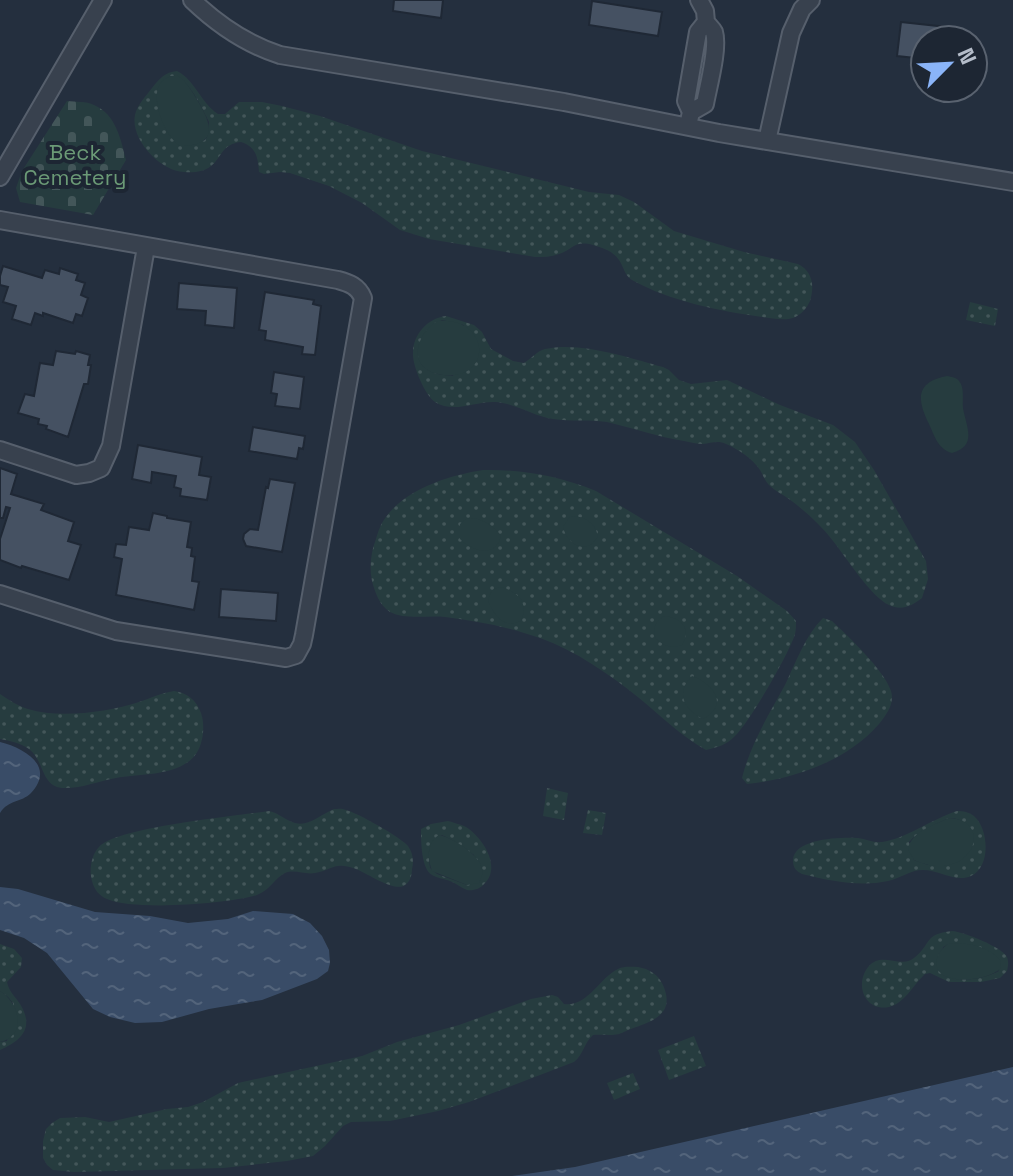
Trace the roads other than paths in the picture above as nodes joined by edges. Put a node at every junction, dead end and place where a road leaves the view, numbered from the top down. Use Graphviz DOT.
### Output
graph roads {
  1 [pos="103,0"];
  2 [pos="192,0"];
  3 [pos="699,0"];
  4 [pos="811,0"];
  5 [pos="690,119"];
  6 [pos="767,141"];
  7 [pos="0,177"];
  8 [pos="1013,182"];
  9 [pos="0,220"];
  10 [pos="146,247"];
  11 [pos="0,450"];
  12 [pos="0,594"];
  1 -- 7 [label="street"];
  2 -- 5 [label="street"];
  3 -- 5 [label="street"];
  4 -- 6 [label="street"];
  5 -- 6 [label="street"];
  6 -- 8 [label="street"];
  9 -- 10 [label="street"];
  10 -- 11 [label="street"];
  10 -- 12 [label="street"];
}
